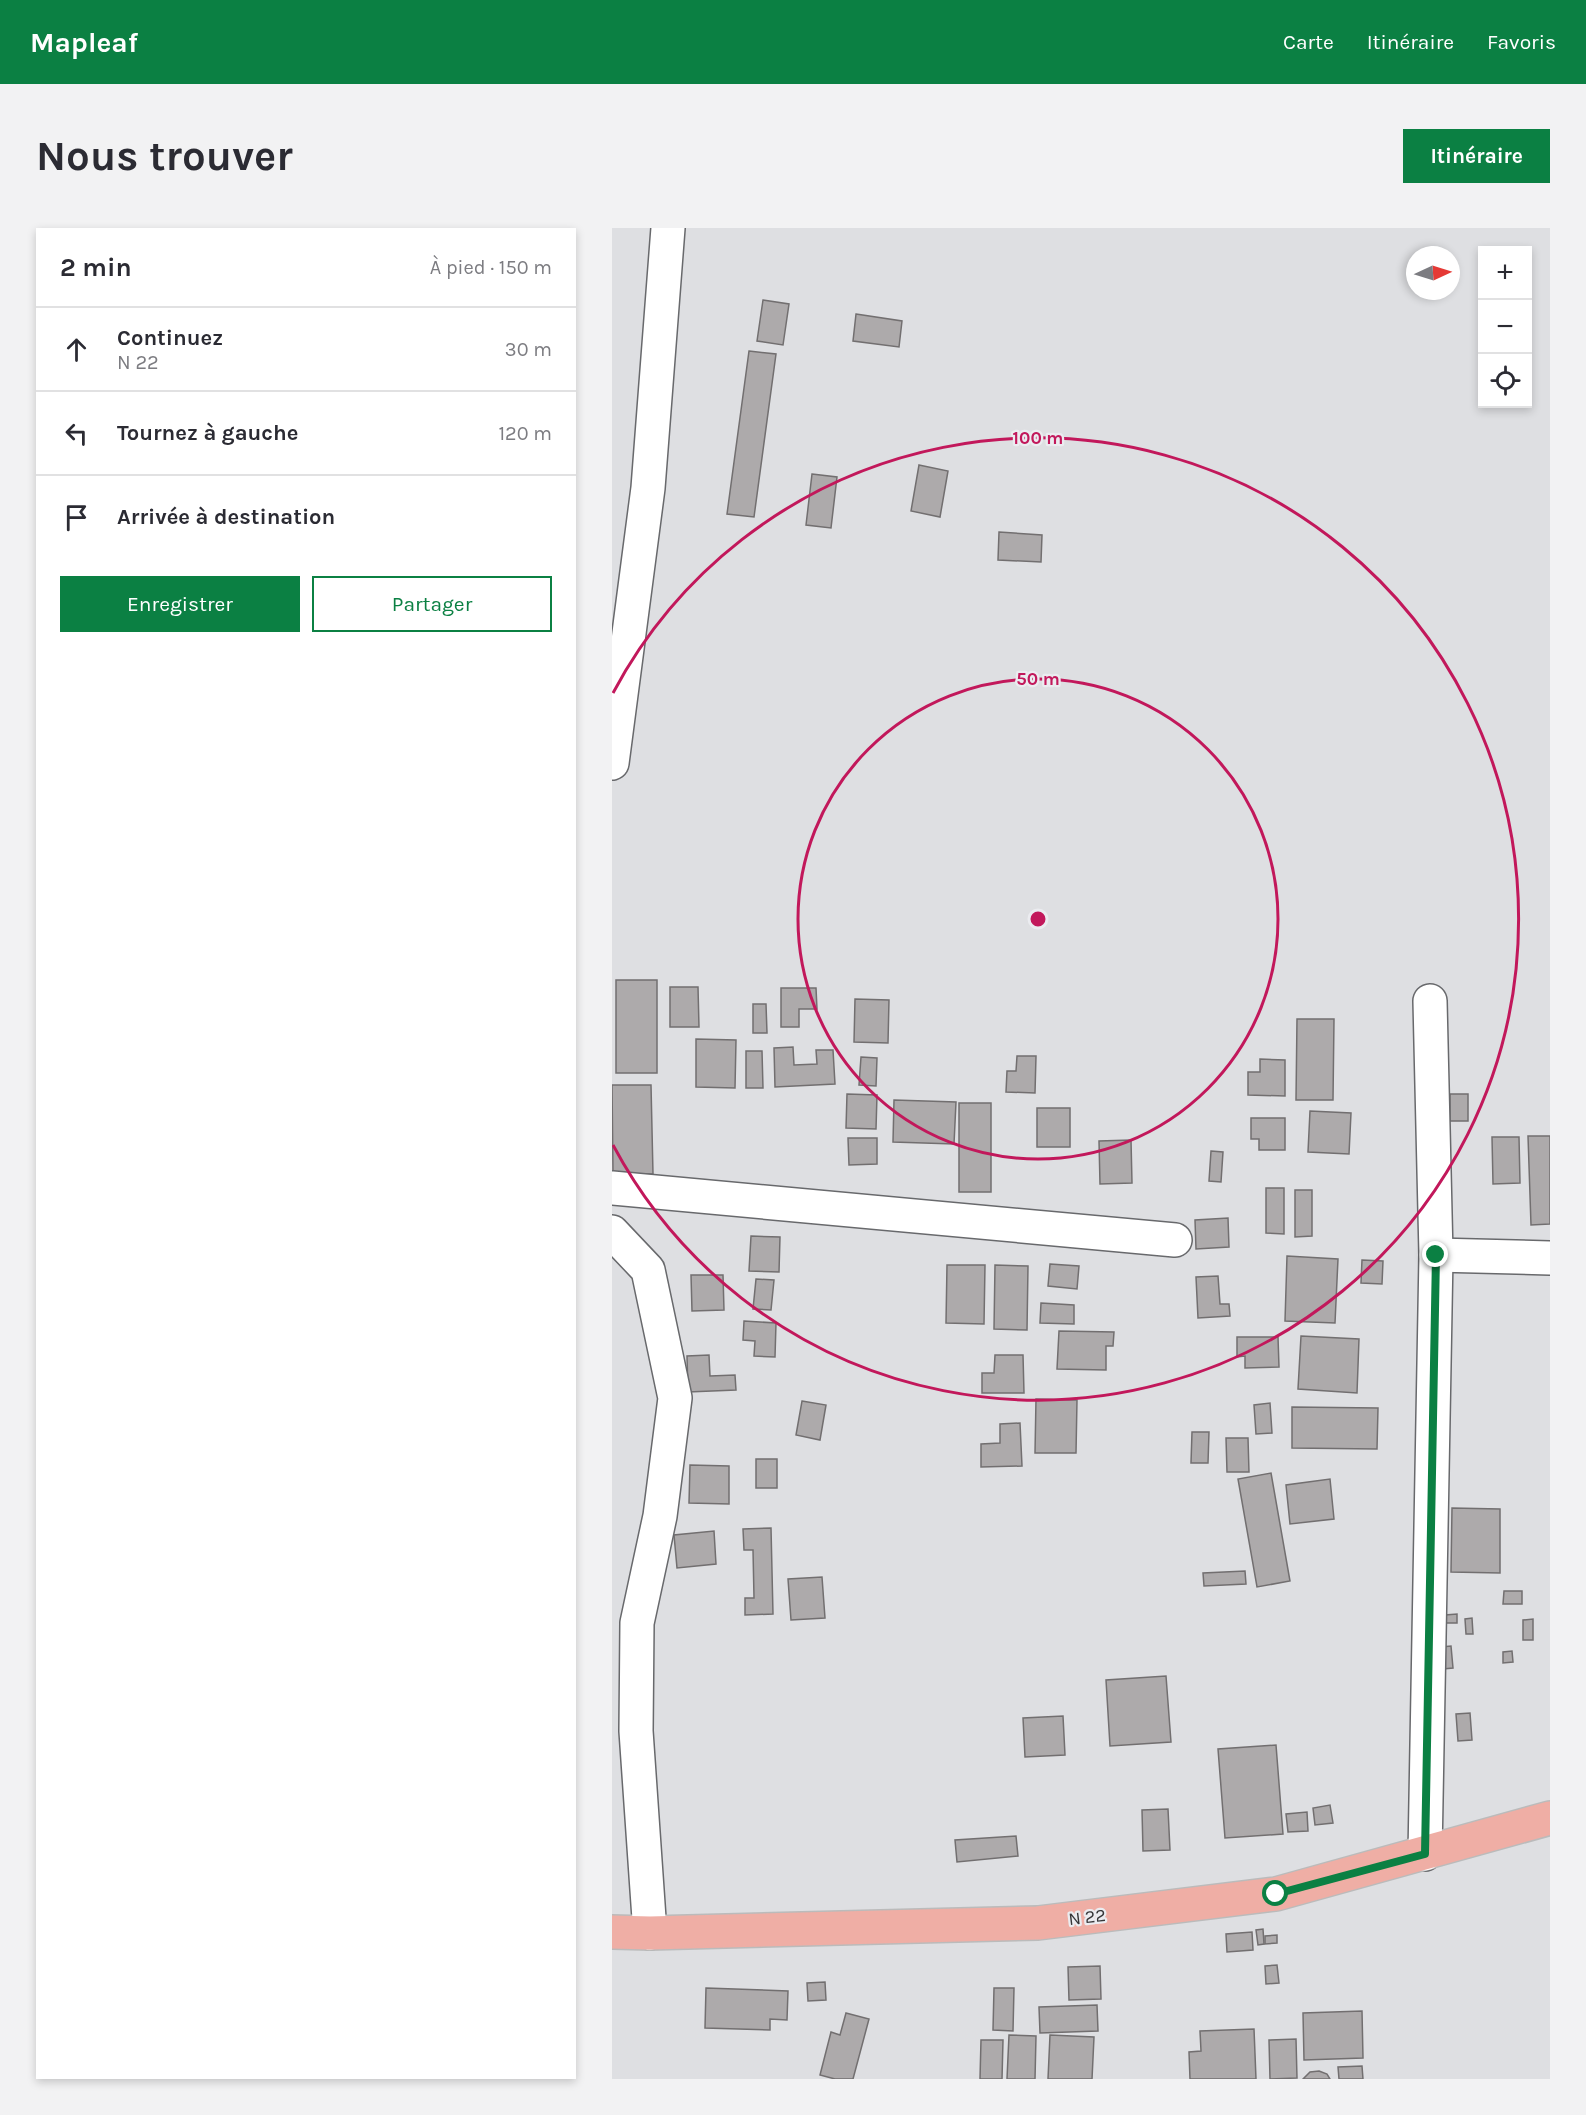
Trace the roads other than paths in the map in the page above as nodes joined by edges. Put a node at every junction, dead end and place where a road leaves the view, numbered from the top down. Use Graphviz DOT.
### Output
graph roads {
  1 [pos="668,228"];
  2 [pos="612,763"];
  3 [pos="1430,1001"];
  4 [pos="612,1188"];
  5 [pos="612,1232"];
  6 [pos="1175,1240"];
  7 [pos="1436,1255"];
  8 [pos="1550,1258"];
  9 [pos="1550,1818"];
  10 [pos="1425,1854"];
  11 [pos="612,1932"];
  12 [pos="650,1933"];
  1 -- 2 [label="street"];
  3 -- 7 [label="street"];
  4 -- 6 [label="street"];
  5 -- 12 [label="street"];
  7 -- 8 [label="street"];
  7 -- 10 [label="street"];
  9 -- 10 [label="main road, N 22 / N 22"];
  10 -- 12 [label="main road, N 22 / N 22"];
  11 -- 12 [label="main road, N 22 / N 22"];
}
